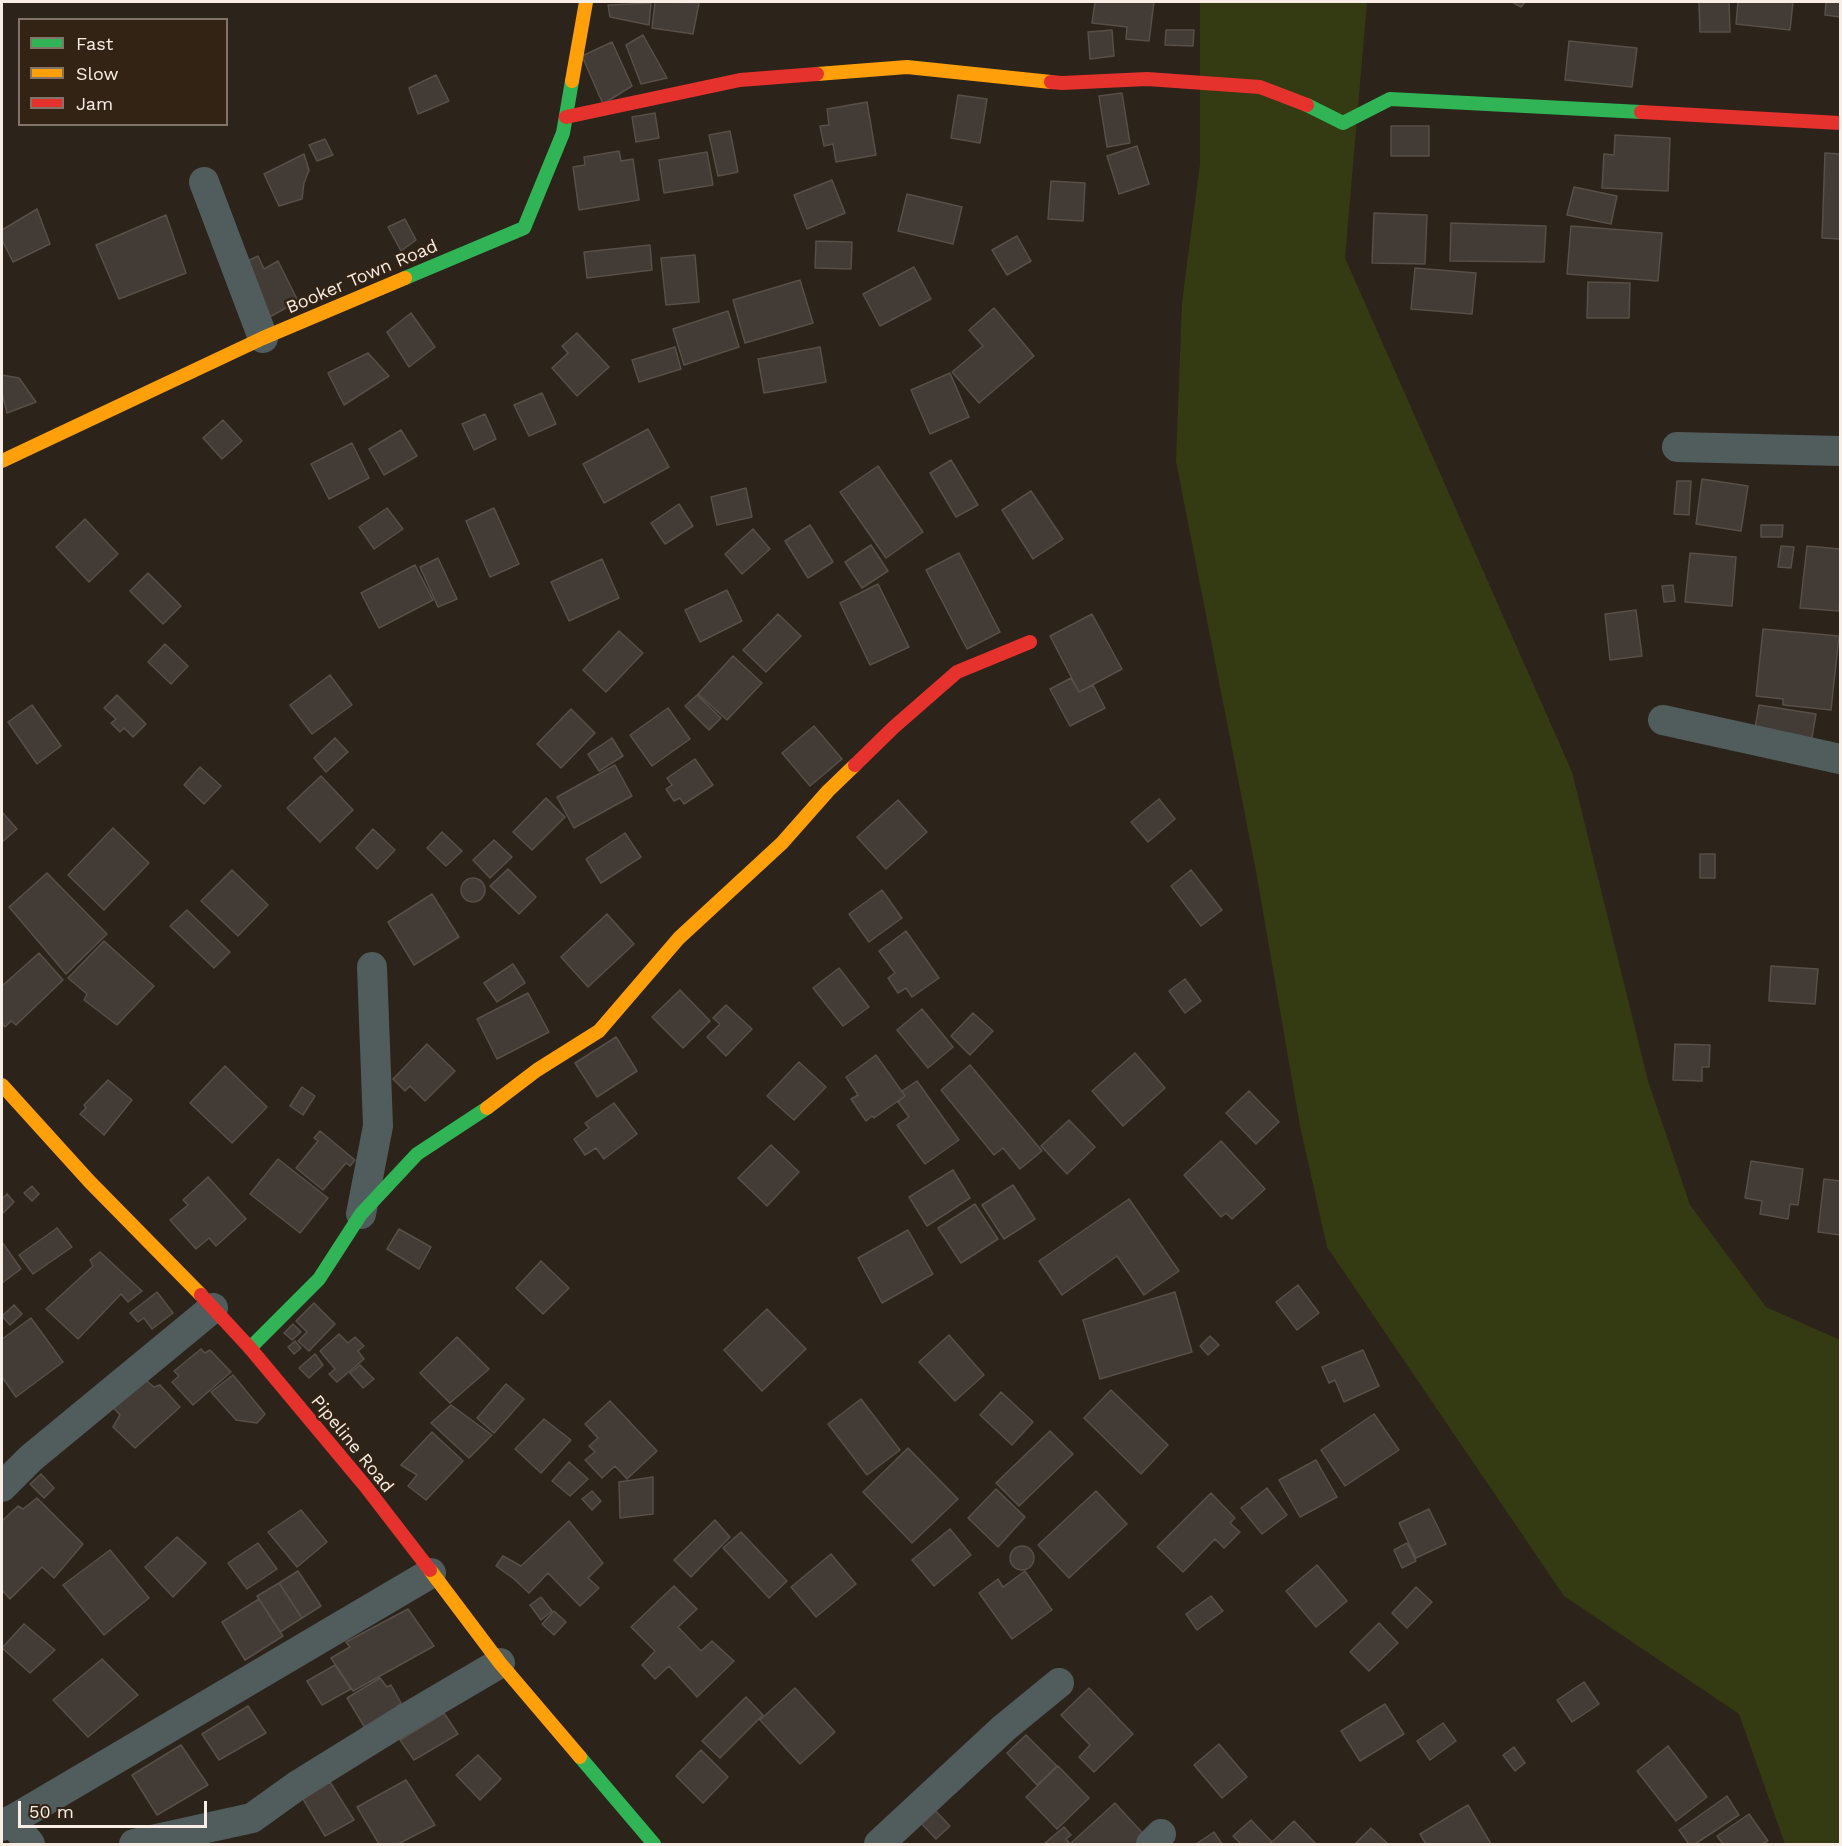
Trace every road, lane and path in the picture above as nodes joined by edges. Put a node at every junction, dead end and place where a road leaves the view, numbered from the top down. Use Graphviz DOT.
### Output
graph roads {
  1 [pos="586,2"];
  2 [pos="566,117"];
  3 [pos="1840,123"];
  4 [pos="204,182"];
  5 [pos="263,338"];
  6 [pos="1677,447"];
  7 [pos="1840,451"];
  8 [pos="2,461"];
  9 [pos="1030,642"];
  10 [pos="1663,720"];
  11 [pos="1840,759"];
  12 [pos="372,967"];
  13 [pos="2,1085"];
  14 [pos="361,1214"];
  15 [pos="213,1308"];
  16 [pos="250,1348"];
  17 [pos="2,1487"];
  18 [pos="431,1573"];
  19 [pos="500,1664"];
  20 [pos="1059,1683"];
  21 [pos="6,1823"];
  22 [pos="30,1845"];
  23 [pos="134,1845"];
  24 [pos="654,1845"];
  25 [pos="879,1845"];
  1 -- 2 [label="street, Booker Town Road"];
  2 -- 3 [label="street"];
  2 -- 5 [label="street, Booker Town Road"];
  4 -- 5 [label="street"];
  5 -- 8 [label="street, Booker Town Road"];
  6 -- 7 [label="street"];
  9 -- 14 [label="street"];
  10 -- 11 [label="street"];
  12 -- 14 [label="street"];
  13 -- 15 [label="street, Pipeline Road"];
  14 -- 16 [label="street"];
  15 -- 16 [label="street, Pipeline Road"];
  15 -- 17 [label="street"];
  16 -- 18 [label="street, Pipeline Road"];
  18 -- 19 [label="street, Pipeline Road"];
  18 -- 21 [label="street"];
  19 -- 23 [label="street"];
  19 -- 24 [label="street, Pipeline Road"];
  20 -- 25 [label="street"];
  21 -- 22 [label="street"];
}
